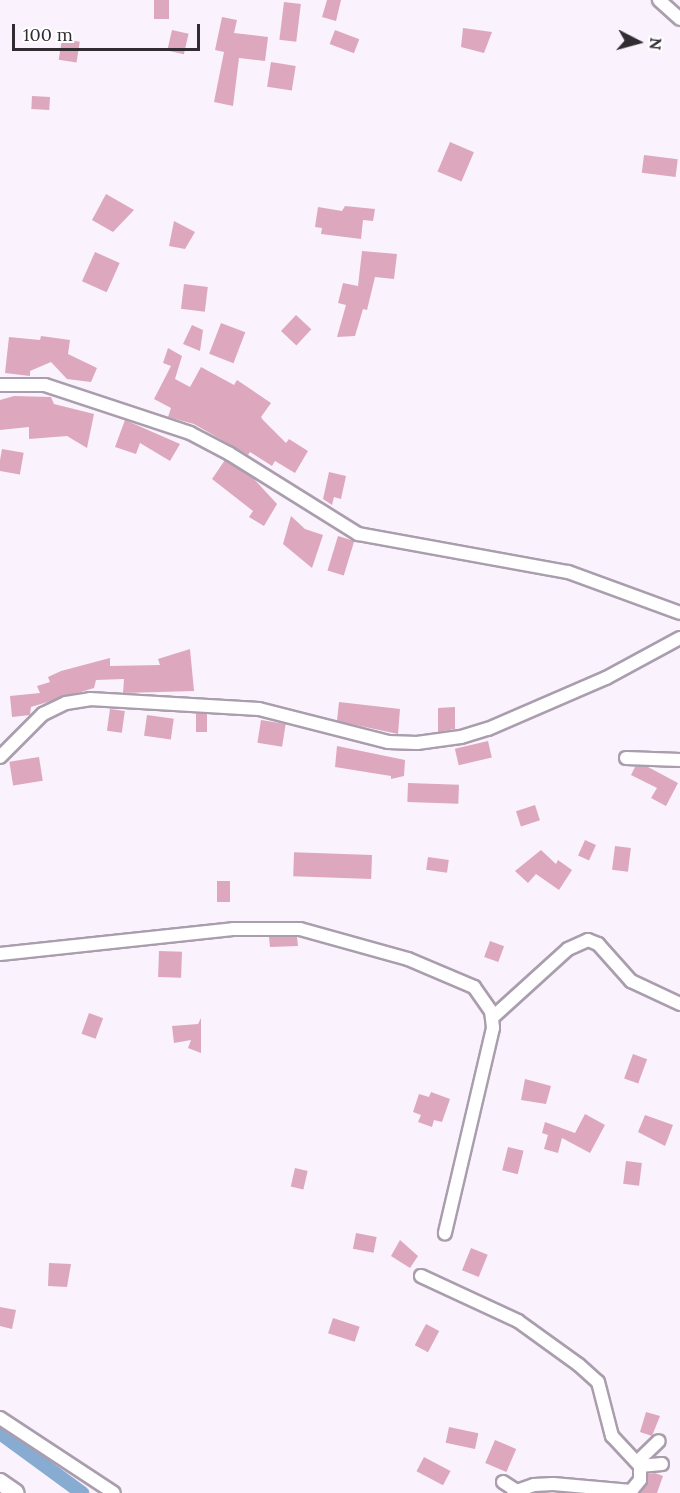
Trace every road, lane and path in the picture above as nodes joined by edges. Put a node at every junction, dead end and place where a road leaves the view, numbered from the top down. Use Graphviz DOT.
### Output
graph roads {
  1 [pos="659,0"];
  2 [pos="680,19"];
  3 [pos="0,385"];
  4 [pos="680,613"];
  5 [pos="680,638"];
  6 [pos="0,757"];
  7 [pos="626,758"];
  8 [pos="680,760"];
  9 [pos="0,954"];
  10 [pos="680,1004"];
  11 [pos="493,1017"];
  12 [pos="445,1233"];
  13 [pos="421,1276"];
  14 [pos="0,1418"];
  15 [pos="659,1441"];
  16 [pos="638,1464"];
  17 [pos="662,1464"];
  18 [pos="0,1482"];
  19 [pos="503,1482"];
  20 [pos="517,1492"];
  21 [pos="631,1492"];
  22 [pos="16,1493"];
  23 [pos="114,1493"];
  1 -- 2 [label="street"];
  3 -- 4 [label="street"];
  5 -- 6 [label="street"];
  7 -- 8 [label="street"];
  9 -- 11 [label="street"];
  10 -- 11 [label="street"];
  11 -- 12 [label="street"];
  13 -- 16 [label="street"];
  14 -- 23 [label="street"];
  15 -- 16 [label="street"];
  16 -- 17 [label="street"];
  16 -- 21 [label="street"];
  18 -- 22 [label="main road"];
  19 -- 20 [label="street"];
  20 -- 21 [label="street"];
}
